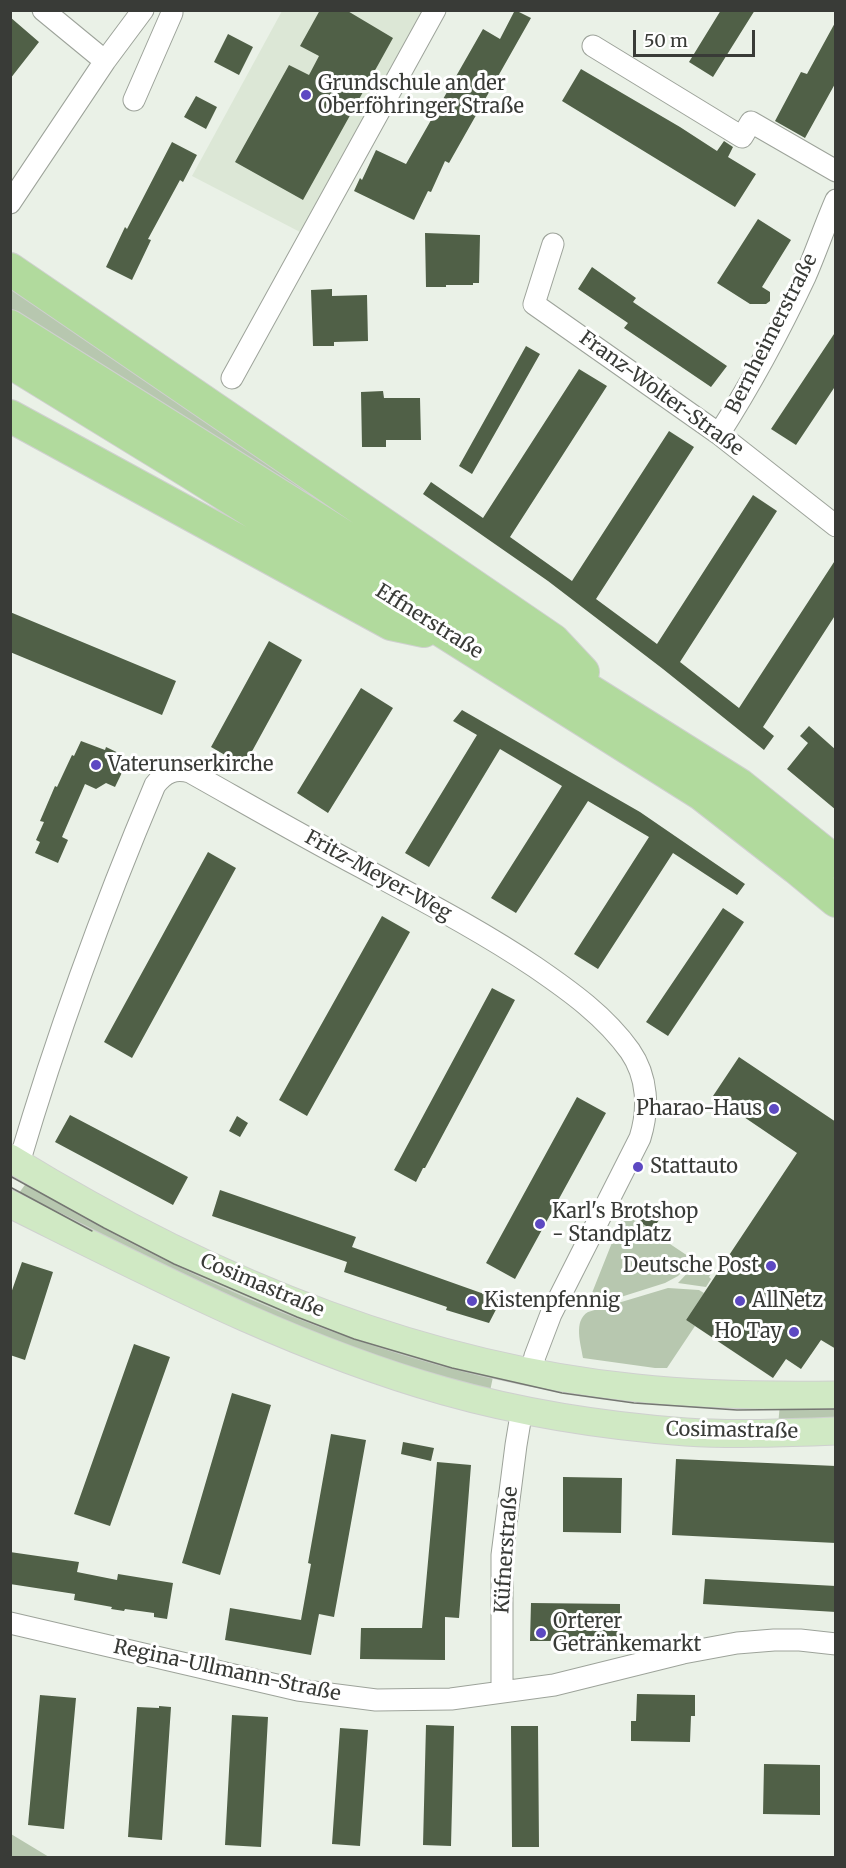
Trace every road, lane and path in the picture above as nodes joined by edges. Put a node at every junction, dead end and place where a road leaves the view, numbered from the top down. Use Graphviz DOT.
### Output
graph roads {
  1 [pos="43,10"];
  2 [pos="143,10"];
  3 [pos="171,10"];
  4 [pos="435,10"];
  5 [pos="593,46"];
  6 [pos="105,61"];
  7 [pos="134,100"];
  8 [pos="836,171"];
  9 [pos="836,200"];
  10 [pos="10,203"];
  11 [pos="553,244"];
  12 [pos="10,269"];
  13 [pos="10,326"];
  14 [pos="10,362"];
  15 [pos="232,378"];
  16 [pos="10,416"];
  17 [pos="719,434"];
  18 [pos="836,526"];
  19 [pos="456,639"];
  20 [pos="614,705"];
  21 [pos="836,862"];
  22 [pos="836,901"];
  23 [pos="15,1160"];
  24 [pos="10,1204"];
  25 [pos="531,1372"];
  26 [pos="836,1395"];
  27 [pos="522,1409"];
  28 [pos="836,1431"];
  29 [pos="10,1623"];
  30 [pos="836,1644"];
  31 [pos="502,1691"];
  1 -- 6 [label="street"];
  2 -- 6 [label="street"];
  3 -- 7 [label="street"];
  4 -- 15 [label="street"];
  5 -- 8 [label="street"];
  6 -- 10 [label="street"];
  9 -- 17 [label="street, Bernheimerstraße"];
  11 -- 17 [label="street, Franz-Wolter-Straße"];
  12 -- 20 [label="highway"];
  13 -- 20 [label="highway, Effnerstraße"];
  14 -- 19 [label="highway, Effnerstraße"];
  16 -- 19 [label="highway"];
  17 -- 18 [label="street, Franz-Wolter-Straße"];
  19 -- 22 [label="highway, Effnerstraße"];
  20 -- 21 [label="highway, Effnerstraße"];
  23 -- 25 [label="main road, Cosimastraße"];
  23 -- 25 [label="street, Fritz-Meyer-Weg"];
  24 -- 27 [label="main road, Cosimastraße"];
  25 -- 26 [label="main road, Cosimastraße"];
  25 -- 27 [label="main road"];
  27 -- 28 [label="main road, Cosimastraße"];
  27 -- 31 [label="street, Küfnerstraße"];
  29 -- 31 [label="street, Regina-Ullmann-Straße"];
  30 -- 31 [label="street, Regina-Ullmann-Straße"];
}
